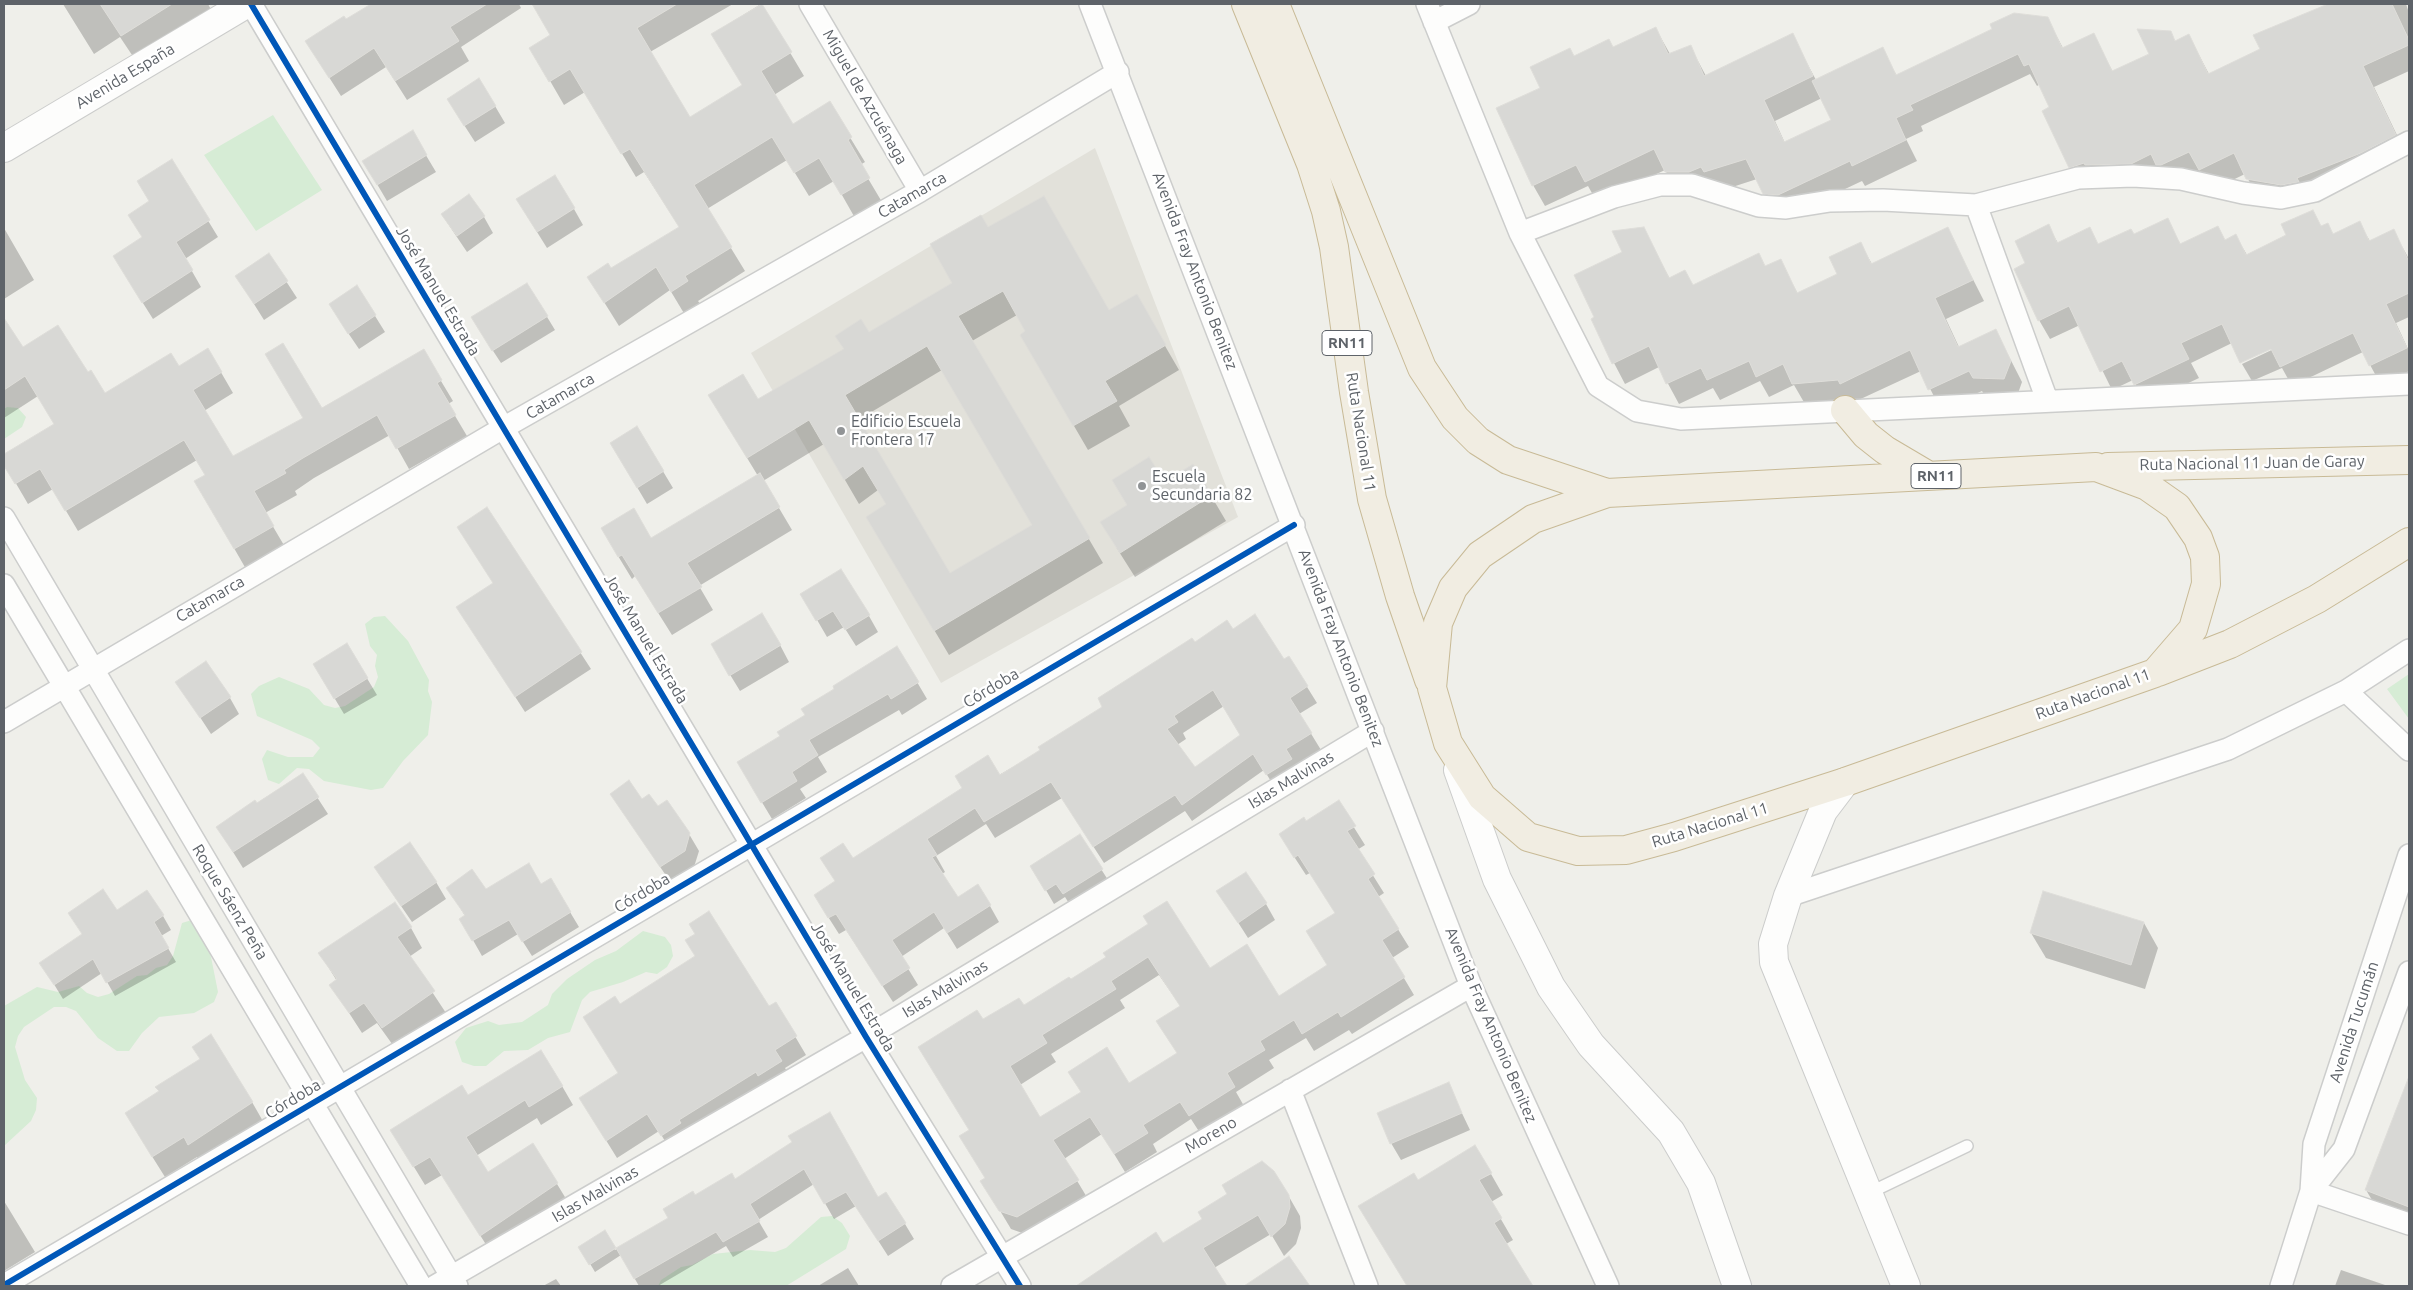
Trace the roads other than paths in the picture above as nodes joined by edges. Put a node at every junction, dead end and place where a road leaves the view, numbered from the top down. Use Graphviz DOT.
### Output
graph roads {
  1 [pos="246,4"];
  2 [pos="251,4"];
  3 [pos="810,4"];
  4 [pos="1090,4"];
  5 [pos="1246,4"];
  6 [pos="1275,4"];
  7 [pos="1469,4"];
  8 [pos="1430,13"];
  9 [pos="1118,72"];
  10 [pos="2409,142"];
  11 [pos="4,148"];
  12 [pos="920,191"];
  13 [pos="1976,204"];
  14 [pos="1520,233"];
  15 [pos="2409,384"];
  16 [pos="2047,400"];
  17 [pos="1845,410"];
  18 [pos="503,428"];
  19 [pos="2409,460"];
  20 [pos="2096,467"];
  21 [pos="1929,476"];
  22 [pos="1607,493"];
  23 [pos="4,518"];
  24 [pos="1294,525"];
  25 [pos="2409,542"];
  26 [pos="4,585"];
  27 [pos="2409,650"];
  28 [pos="92,668"];
  29 [pos="2154,673"];
  30 [pos="64,685"];
  31 [pos="1432,688"];
  32 [pos="2346,691"];
  33 [pos="4,722"];
  34 [pos="1373,731"];
  35 [pos="1448,743"];
  36 [pos="2409,750"];
  37 [pos="1845,782"];
  38 [pos="752,844"];
  39 [pos="2409,855"];
  40 [pos="1788,896"];
  41 [pos="2409,974"];
  42 [pos="1471,986"];
  43 [pos="866,1037"];
  44 [pos="340,1088"];
  45 [pos="1290,1090"];
  46 [pos="313,1103"];
  47 [pos="1967,1146"];
  48 [pos="2311,1191"];
  49 [pos="1869,1193"];
  50 [pos="2409,1224"];
  51 [pos="1003,1256"];
  52 [pos="448,1283"];
  53 [pos="4,1285"];
  54 [pos="420,1286"];
  55 [pos="952,1286"];
  56 [pos="1020,1286"];
  57 [pos="1367,1286"];
  58 [pos="1608,1286"];
  59 [pos="1737,1286"];
  60 [pos="1906,1286"];
  61 [pos="2281,1286"];
  1 -- 11 [label="main road, Avenida España"];
  2 -- 18 [label="street, José Manuel Estrada"];
  3 -- 12 [label="street, Miguel de Azcuénaga"];
  4 -- 9 [label="street, Avenida Fray Antonio Benitez"];
  5 -- 31 [label="highway, Ruta Nacional 11 / RN11"];
  6 -- 22 [label="highway, Ruta Nacional 11 / RN11"];
  7 -- 8 [label="street"];
  8 -- 14 [label="street"];
  9 -- 12 [label="street, Catamarca"];
  9 -- 24 [label="street, Avenida Fray Antonio Benitez"];
  10 -- 13 [label="street"];
  12 -- 18 [label="street, Catamarca"];
  13 -- 14 [label="street"];
  13 -- 16 [label="street"];
  14 -- 17 [label="street"];
  15 -- 16 [label="street"];
  16 -- 17 [label="street"];
  17 -- 21 [label="highway"];
  18 -- 28 [label="street, Catamarca"];
  18 -- 38 [label="street, José Manuel Estrada"];
  19 -- 20 [label="highway, Ruta Nacional 11 Juan de Garay / RN11"];
  20 -- 21 [label="highway, Ruta Nacional 11 / RN11"];
  20 -- 29 [label="highway, Ruta Nacional 11 / RN11"];
  21 -- 22 [label="highway, Ruta Nacional 11 / RN11"];
  22 -- 31 [label="highway, Ruta Nacional 11 / RN11"];
  23 -- 28 [label="street, Roque Sáenz Peña"];
  24 -- 34 [label="street, Avenida Fray Antonio Benitez"];
  24 -- 38 [label="street, Córdoba"];
  25 -- 29 [label="highway, RN11"];
  26 -- 30 [label="street, Roque Sáenz Peña"];
  27 -- 32 [label="street"];
  28 -- 30 [label="street, Catamarca"];
  28 -- 44 [label="street, Roque Sáenz Peña"];
  29 -- 37 [label="highway, Ruta Nacional 11 / RN11"];
  30 -- 33 [label="street, Catamarca"];
  30 -- 46 [label="street, Roque Sáenz Peña"];
  31 -- 35 [label="highway, Ruta Nacional 11 / RN11"];
  32 -- 36 [label="street"];
  32 -- 40 [label="street"];
  34 -- 42 [label="street, Avenida Fray Antonio Benitez"];
  34 -- 43 [label="street, Islas Malvinas"];
  35 -- 37 [label="highway, Ruta Nacional 11 / RN11"];
  35 -- 59 [label="main road"];
  37 -- 40 [label="main road"];
  38 -- 43 [label="street, José Manuel Estrada"];
  38 -- 44 [label="street, Córdoba"];
  39 -- 48 [label="street, Avenida Tucumán"];
  40 -- 49 [label="main road"];
  41 -- 48 [label="street, Avenida Tucumán"];
  42 -- 45 [label="street, Moreno"];
  42 -- 58 [label="street, Avenida Fray Antonio Benitez"];
  43 -- 51 [label="street, José Manuel Estrada"];
  43 -- 52 [label="street, Islas Malvinas"];
  44 -- 46 [label="street, Córdoba"];
  44 -- 52 [label="street, Roque Sáenz Peña"];
  45 -- 51 [label="street, Moreno"];
  45 -- 57 [label="street"];
  46 -- 53 [label="street, Córdoba"];
  46 -- 54 [label="street, Roque Sáenz Peña"];
  47 -- 49 [label="lane"];
  48 -- 50 [label="street"];
  48 -- 61 [label="street, Avenida Tucumán"];
  49 -- 60 [label="main road"];
  51 -- 55 [label="street, Moreno"];
  51 -- 56 [label="street, José Manuel Estrada"];
}
